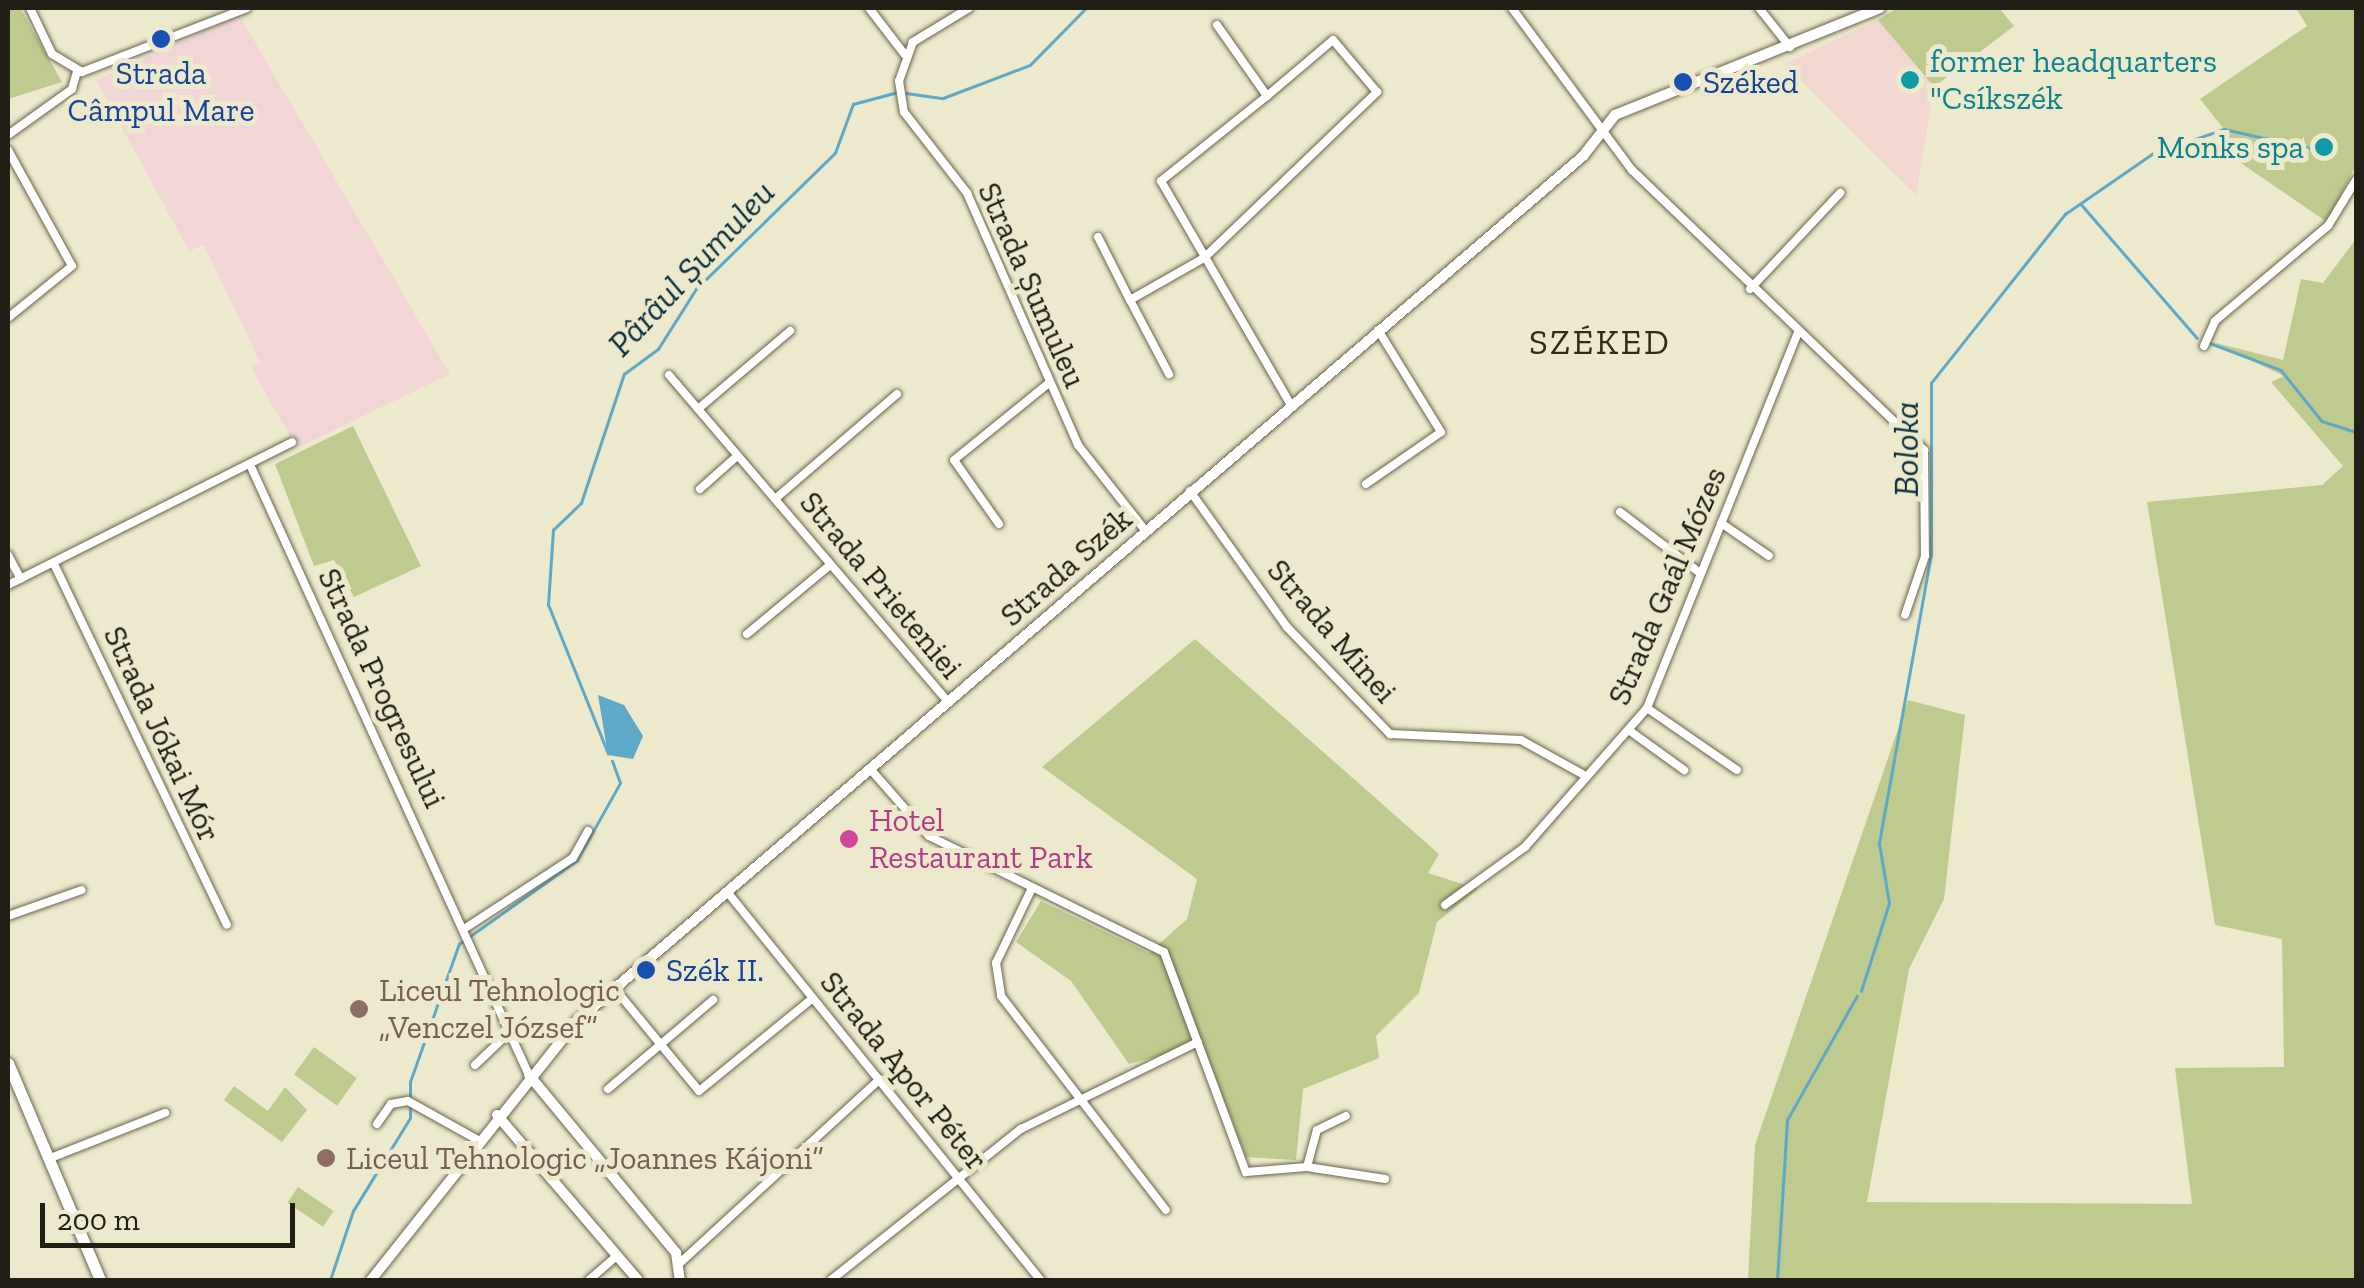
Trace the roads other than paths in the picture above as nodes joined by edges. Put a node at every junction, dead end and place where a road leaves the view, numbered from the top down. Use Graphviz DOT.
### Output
graph roads {
  1 [pos="30,8"];
  2 [pos="247,8"];
  3 [pos="869,8"];
  4 [pos="969,8"];
  5 [pos="1512,8"];
  6 [pos="1759,8"];
  7 [pos="1880,8"];
  8 [pos="1217,24"];
  9 [pos="1790,48"];
  10 [pos="905,55"];
  11 [pos="78,72"];
  12 [pos="1267,96"];
  13 [pos="1602,134"];
  14 [pos="8,135"];
  15 [pos="8,150"];
  16 [pos="2356,180"];
  17 [pos="1840,193"];
  18 [pos="1098,238"];
  19 [pos="1204,258"];
  20 [pos="1750,289"];
  21 [pos="1130,300"];
  22 [pos="8,318"];
  23 [pos="1378,330"];
  24 [pos="790,331"];
  25 [pos="1798,333"];
  26 [pos="2204,346"];
  27 [pos="1169,374"];
  28 [pos="669,375"];
  29 [pos="1049,383"];
  30 [pos="897,394"];
  31 [pos="1291,405"];
  32 [pos="698,408"];
  33 [pos="292,442"];
  34 [pos="737,456"];
  35 [pos="252,469"];
  36 [pos="1366,484"];
  37 [pos="700,489"];
  38 [pos="1190,491"];
  39 [pos="774,500"];
  40 [pos="1620,512"];
  41 [pos="1722,523"];
  42 [pos="999,524"];
  43 [pos="1145,530"];
  44 [pos="8,555"];
  45 [pos="1769,556"];
  46 [pos="54,564"];
  47 [pos="828,566"];
  48 [pos="1700,573"];
  49 [pos="21,579"];
  50 [pos="8,586"];
  51 [pos="1905,615"];
  52 [pos="746,634"];
  53 [pos="948,703"];
  54 [pos="1647,708"];
  55 [pos="1630,731"];
  56 [pos="1684,770"];
  57 [pos="1737,770"];
  58 [pos="872,771"];
  59 [pos="1582,774"];
  60 [pos="588,831"];
  61 [pos="1032,888"];
  62 [pos="82,890"];
  63 [pos="729,894"];
  64 [pos="1446,905"];
  65 [pos="8,916"];
  66 [pos="226,925"];
  67 [pos="470,932"];
  68 [pos="616,989"];
  69 [pos="812,998"];
  70 [pos="712,1000"];
  71 [pos="511,1031"];
  72 [pos="1198,1042"];
  73 [pos="660,1044"];
  74 [pos="8,1063"];
  75 [pos="475,1065"];
  76 [pos="530,1075"];
  77 [pos="880,1079"];
  78 [pos="608,1089"];
  79 [pos="1079,1100"];
  80 [pos="165,1113"];
  81 [pos="496,1116"];
  82 [pos="1346,1116"];
  83 [pos="376,1124"];
  84 [pos="478,1140"];
  85 [pos="48,1159"];
  86 [pos="1307,1167"];
  87 [pos="960,1178"];
  88 [pos="1385,1178"];
  89 [pos="1166,1210"];
  90 [pos="617,1256"];
  91 [pos="681,1262"];
  92 [pos="100,1280"];
  93 [pos="371,1280"];
  94 [pos="589,1280"];
  95 [pos="638,1280"];
  96 [pos="680,1280"];
  97 [pos="831,1280"];
  98 [pos="1040,1280"];
  1 -- 11 [label="street"];
  2 -- 11 [label="street"];
  3 -- 10 [label="street"];
  4 -- 10 [label="street"];
  5 -- 13 [label="street"];
  6 -- 9 [label="street"];
  7 -- 9 [label="street, Strada Szék"];
  8 -- 12 [label="street"];
  9 -- 13 [label="street, Strada Szék"];
  10 -- 29 [label="street, Strada Șumuleu"];
  11 -- 14 [label="street"];
  12 -- 19 [label="street"];
  12 -- 19 [label="street"];
  13 -- 20 [label="street"];
  13 -- 23 [label="street, Strada Szék"];
  15 -- 22 [label="street"];
  16 -- 26 [label="street"];
  17 -- 20 [label="street"];
  18 -- 21 [label="street"];
  19 -- 21 [label="street"];
  19 -- 31 [label="street"];
  20 -- 25 [label="street"];
  21 -- 27 [label="street"];
  23 -- 31 [label="street, Strada Szék"];
  23 -- 36 [label="street"];
  24 -- 32 [label="street"];
  25 -- 41 [label="street, Strada Gaál Mózes"];
  25 -- 51 [label="street"];
  28 -- 32 [label="street, Strada Prieteniei"];
  29 -- 42 [label="street"];
  29 -- 43 [label="street, Strada Șumuleu"];
  30 -- 39 [label="street, Strada Prieteniei"];
  31 -- 38 [label="street, Strada Szék"];
  32 -- 34 [label="street, Strada Prieteniei"];
  33 -- 35 [label="street"];
  34 -- 37 [label="street"];
  34 -- 39 [label="street, Strada Prieteniei"];
  35 -- 46 [label="street"];
  35 -- 67 [label="street, Strada Progresului"];
  38 -- 43 [label="street, Strada Szék"];
  38 -- 59 [label="street, Strada Minei"];
  39 -- 47 [label="street, Strada Prieteniei"];
  40 -- 48 [label="street"];
  41 -- 45 [label="street"];
  41 -- 48 [label="street, Strada Gaál Mózes"];
  43 -- 53 [label="street, Strada Szék"];
  44 -- 49 [label="street"];
  46 -- 49 [label="street"];
  46 -- 66 [label="street, Strada Jókai Mór"];
  47 -- 52 [label="street"];
  47 -- 53 [label="street, Strada Prieteniei"];
  48 -- 54 [label="street, Strada Gaál Mózes"];
  49 -- 50 [label="street"];
  53 -- 58 [label="street, Strada Szék"];
  54 -- 55 [label="street, Strada Gaál Mózes"];
  54 -- 57 [label="street"];
  55 -- 56 [label="street"];
  55 -- 59 [label="street, Strada Gaál Mózes"];
  58 -- 61 [label="street"];
  58 -- 63 [label="street, Strada Szék"];
  59 -- 64 [label="street, Strada Gaál Mózes"];
  60 -- 67 [label="street"];
  61 -- 72 [label="street"];
  61 -- 79 [label="street"];
  62 -- 65 [label="street"];
  63 -- 68 [label="street, Strada Szék"];
  63 -- 69 [label="street, Strada Apor Péter"];
  67 -- 71 [label="street, Strada Progresului"];
  68 -- 73 [label="street"];
  68 -- 76 [label="street, Strada Szék"];
  69 -- 73 [label="street"];
  69 -- 77 [label="street, Strada Apor Péter"];
  70 -- 73 [label="street"];
  71 -- 75 [label="street"];
  71 -- 76 [label="street, Strada Progresului"];
  72 -- 79 [label="street"];
  72 -- 86 [label="street"];
  73 -- 78 [label="street"];
  74 -- 85 [label="main road"];
  76 -- 81 [label="street, Strada Szék"];
  76 -- 91 [label="street"];
  77 -- 87 [label="street, Strada Apor Péter"];
  77 -- 91 [label="street"];
  79 -- 87 [label="street"];
  79 -- 89 [label="street"];
  80 -- 85 [label="street"];
  81 -- 84 [label="street, Strada Szék"];
  81 -- 90 [label="street"];
  82 -- 86 [label="street"];
  83 -- 84 [label="street"];
  84 -- 93 [label="street, Strada Szék"];
  85 -- 92 [label="main road"];
  86 -- 88 [label="street"];
  87 -- 97 [label="street"];
  87 -- 98 [label="street, Strada Apor Péter"];
  90 -- 94 [label="street"];
  90 -- 95 [label="street"];
  91 -- 96 [label="street"];
}
